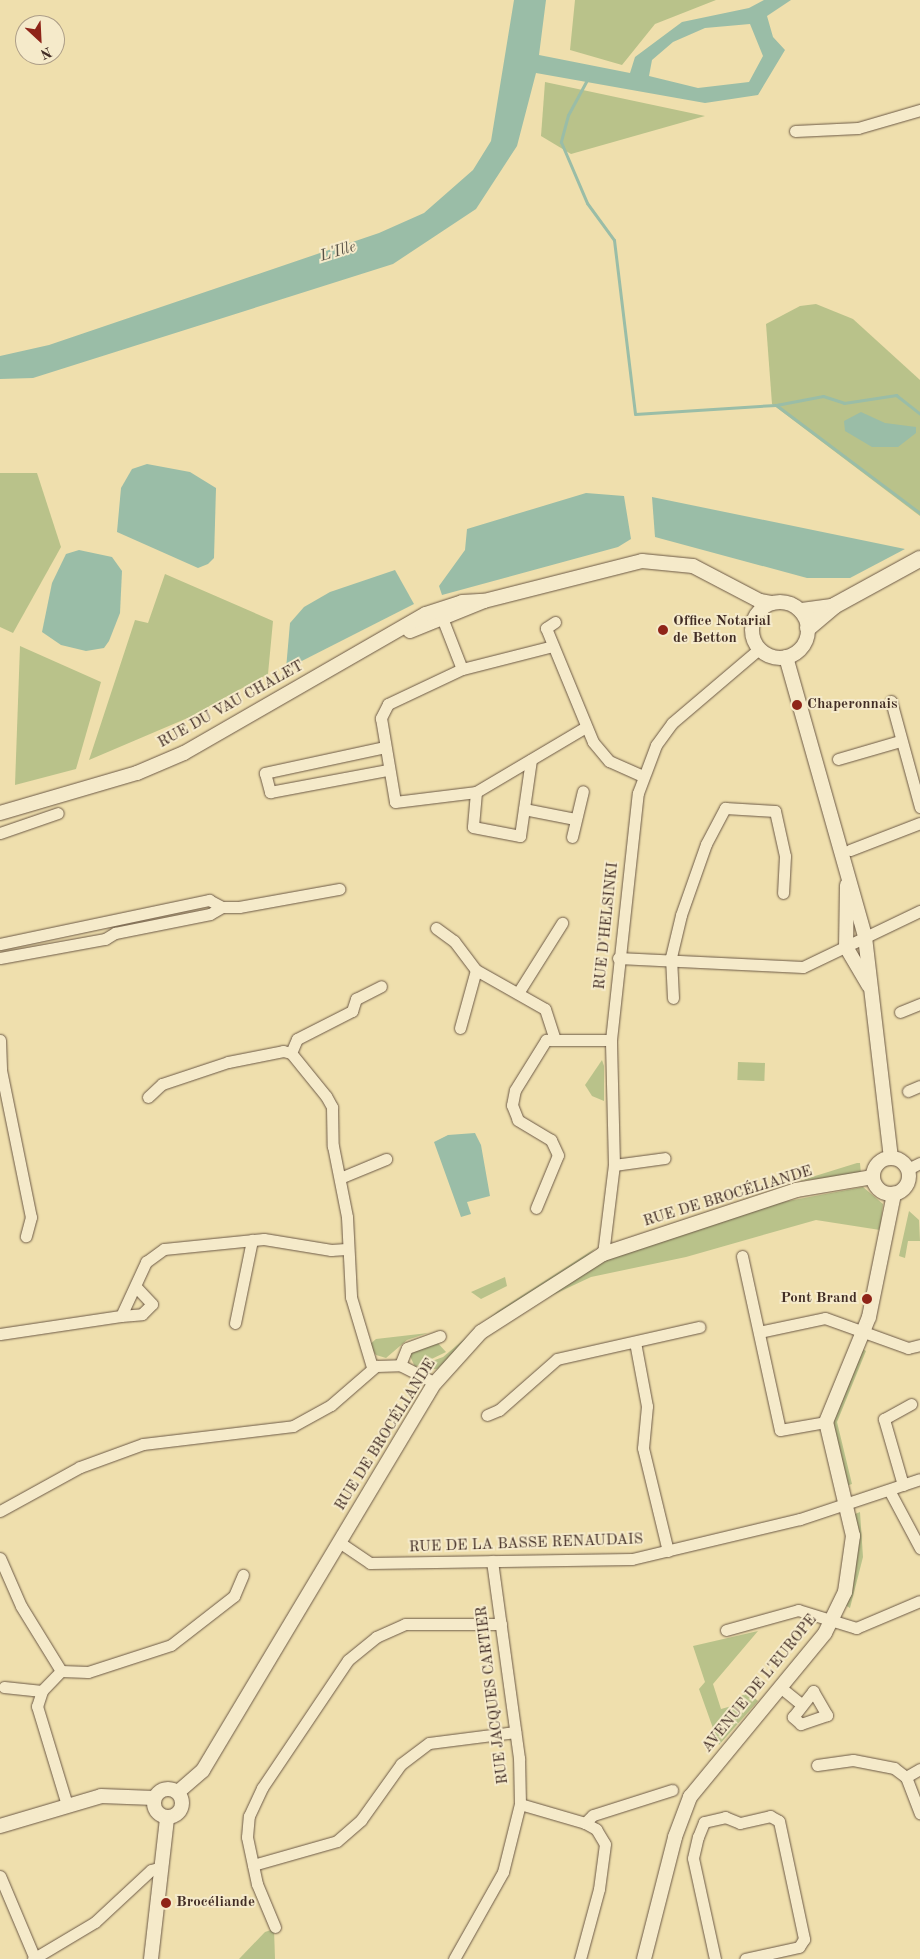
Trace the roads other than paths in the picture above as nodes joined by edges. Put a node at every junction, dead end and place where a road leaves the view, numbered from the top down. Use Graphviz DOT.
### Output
graph roads {
  1 [pos="920,110"];
  2 [pos="795,131"];
  3 [pos="919,561"];
  4 [pos="738,588"];
  5 [pos="771,603"];
  6 [pos="834,606"];
  7 [pos="802,611"];
  8 [pos="440,614"];
  9 [pos="754,617"];
  10 [pos="555,622"];
  11 [pos="808,628"];
  12 [pos="553,646"];
  13 [pos="759,649"];
  14 [pos="786,658"];
  15 [pos="462,669"];
  16 [pos="891,701"];
  17 [pos="586,727"];
  18 [pos="900,741"];
  19 [pos="384,747"];
  20 [pos="838,759"];
  21 [pos="531,760"];
  22 [pos="388,770"];
  23 [pos="642,776"];
  24 [pos="583,791"];
  25 [pos="476,792"];
  26 [pos="0,805"];
  27 [pos="26,806"];
  28 [pos="920,807"];
  29 [pos="524,809"];
  30 [pos="0,813"];
  31 [pos="58,814"];
  32 [pos="575,819"];
  33 [pos="33,822"];
  34 [pos="920,823"];
  35 [pos="0,833"];
  36 [pos="572,837"];
  37 [pos="850,850"];
  38 [pos="848,884"];
  39 [pos="339,889"];
  40 [pos="783,893"];
  41 [pos="222,906"];
  42 [pos="920,911"];
  43 [pos="562,923"];
  44 [pos="101,924"];
  45 [pos="436,928"];
  46 [pos="866,937"];
  47 [pos="105,939"];
  48 [pos="0,944"];
  49 [pos="846,947"];
  50 [pos="0,958"];
  51 [pos="618,958"];
  52 [pos="673,962"];
  53 [pos="476,970"];
  54 [pos="381,986"];
  55 [pos="872,992"];
  56 [pos="518,993"];
  57 [pos="673,998"];
  58 [pos="920,1004"];
  59 [pos="900,1012"];
  60 [pos="460,1028"];
  61 [pos="554,1037"];
  62 [pos="0,1040"];
  63 [pos="611,1040"];
  64 [pos="291,1053"];
  65 [pos="0,1070"];
  66 [pos="920,1086"];
  67 [pos="908,1091"];
  68 [pos="148,1097"];
  69 [pos="891,1157"];
  70 [pos="665,1158"];
  71 [pos="386,1160"];
  72 [pos="614,1165"];
  73 [pos="914,1166"];
  74 [pos="873,1177"];
  75 [pos="340,1178"];
  76 [pos="894,1194"];
  77 [pos="536,1208"];
  78 [pos="26,1236"];
  79 [pos="252,1240"];
  80 [pos="346,1249"];
  81 [pos="603,1254"];
  82 [pos="742,1256"];
  83 [pos="136,1287"];
  84 [pos="121,1316"];
  85 [pos="235,1323"];
  86 [pos="699,1327"];
  87 [pos="864,1331"];
  88 [pos="759,1332"];
  89 [pos="0,1334"];
  90 [pos="440,1336"];
  91 [pos="635,1342"];
  92 [pos="920,1345"];
  93 [pos="400,1365"];
  94 [pos="372,1367"];
  95 [pos="434,1383"];
  96 [pos="911,1404"];
  97 [pos="486,1415"];
  98 [pos="826,1422"];
  99 [pos="920,1479"];
  100 [pos="903,1485"];
  101 [pos="889,1490"];
  102 [pos="847,1503"];
  103 [pos="0,1512"];
  104 [pos="339,1542"];
  105 [pos="920,1548"];
  106 [pos="668,1551"];
  107 [pos="0,1558"];
  108 [pos="492,1561"];
  109 [pos="243,1575"];
  110 [pos="920,1601"];
  111 [pos="834,1619"];
  112 [pos="501,1624"];
  113 [pos="726,1630"];
  114 [pos="61,1671"];
  115 [pos="4,1687"];
  116 [pos="780,1687"];
  117 [pos="42,1691"];
  118 [pos="802,1705"];
  119 [pos="515,1732"];
  120 [pos="817,1765"];
  121 [pos="920,1770"];
  122 [pos="906,1777"];
  123 [pos="672,1790"];
  124 [pos="178,1792"];
  125 [pos="154,1798"];
  126 [pos="520,1804"];
  127 [pos="67,1805"];
  128 [pos="920,1813"];
  129 [pos="167,1818"];
  130 [pos="585,1823"];
  131 [pos="0,1826"];
  132 [pos="253,1865"];
  133 [pos="162,1867"];
  134 [pos="0,1876"];
  135 [pos="274,1927"];
  136 [pos="761,1957"];
  137 [pos="34,1959"];
  138 [pos="151,1959"];
  139 [pos="454,1959"];
  140 [pos="580,1959"];
  141 [pos="644,1959"];
  142 [pos="715,1959"];
  143 [pos="745,1959"];
  1 -- 2 [label="street"];
  3 -- 6 [label="main road"];
  4 -- 5 [label="street, RUE DU VAU CHALET"];
  4 -- 8 [label="street, RUE DU VAU CHALET"];
  4 -- 9 [label="street"];
  5 -- 7 [label="street"];
  5 -- 9 [label="street"];
  6 -- 7 [label="main road"];
  6 -- 11 [label="main road"];
  7 -- 11 [label="street"];
  8 -- 15 [label="street"];
  8 -- 27 [label="street, RUE DU VAU CHALET"];
  9 -- 13 [label="street"];
  10 -- 12 [label="street"];
  11 -- 14 [label="street"];
  12 -- 15 [label="street"];
  12 -- 17 [label="street"];
  13 -- 14 [label="street"];
  13 -- 23 [label="street, RUE D'HELSINKI"];
  14 -- 38 [label="street"];
  15 -- 19 [label="street"];
  16 -- 18 [label="street"];
  17 -- 21 [label="street"];
  17 -- 23 [label="street"];
  18 -- 20 [label="street"];
  18 -- 28 [label="street"];
  19 -- 22 [label="street"];
  19 -- 22 [label="street"];
  21 -- 25 [label="street"];
  21 -- 29 [label="street"];
  22 -- 25 [label="street"];
  23 -- 51 [label="street, RUE D'HELSINKI"];
  24 -- 32 [label="street"];
  25 -- 29 [label="street"];
  26 -- 27 [label="street, RUE DU VAU CHALET"];
  27 -- 30 [label="street, RUE DU VAU CHALET"];
  27 -- 33 [label="street"];
  29 -- 32 [label="street"];
  31 -- 33 [label="street"];
  32 -- 36 [label="street"];
  33 -- 35 [label="street"];
  34 -- 37 [label="street"];
  38 -- 46 [label="street"];
  38 -- 49 [label="street"];
  39 -- 41 [label="street"];
  40 -- 52 [label="street"];
  41 -- 44 [label="street"];
  41 -- 47 [label="street"];
  42 -- 46 [label="street"];
  43 -- 56 [label="street"];
  44 -- 47 [label="street"];
  44 -- 48 [label="street"];
  45 -- 53 [label="street"];
  46 -- 49 [label="street"];
  46 -- 55 [label="street"];
  47 -- 50 [label="street"];
  49 -- 52 [label="street"];
  49 -- 55 [label="street"];
  51 -- 52 [label="street"];
  51 -- 63 [label="street, RUE D'HELSINKI"];
  52 -- 57 [label="street"];
  53 -- 56 [label="street"];
  53 -- 60 [label="street"];
  54 -- 64 [label="street"];
  55 -- 69 [label="street"];
  56 -- 61 [label="street"];
  58 -- 59 [label="street"];
  61 -- 63 [label="street"];
  61 -- 77 [label="street"];
  62 -- 65 [label="street"];
  63 -- 72 [label="street, RUE D'HELSINKI"];
  64 -- 68 [label="street"];
  64 -- 75 [label="street"];
  65 -- 78 [label="street"];
  66 -- 67 [label="street"];
  69 -- 73 [label="street"];
  69 -- 74 [label="street"];
  70 -- 72 [label="street"];
  71 -- 75 [label="street"];
  72 -- 81 [label="street, RUE D'HELSINKI"];
  73 -- 76 [label="street"];
  74 -- 76 [label="street"];
  74 -- 81 [label="street, RUE DE BROCÉLIANDE"];
  75 -- 80 [label="street"];
  76 -- 87 [label="street"];
  79 -- 80 [label="street"];
  79 -- 83 [label="street"];
  79 -- 85 [label="street"];
  80 -- 94 [label="street"];
  81 -- 95 [label="street, RUE DE BROCÉLIANDE"];
  82 -- 88 [label="street"];
  83 -- 84 [label="street"];
  83 -- 84 [label="street"];
  84 -- 89 [label="street"];
  86 -- 91 [label="street"];
  87 -- 88 [label="street"];
  87 -- 92 [label="street"];
  87 -- 98 [label="street"];
  88 -- 98 [label="street"];
  90 -- 93 [label="street"];
  91 -- 97 [label="street"];
  91 -- 106 [label="street"];
  93 -- 94 [label="street"];
  93 -- 95 [label="street"];
  94 -- 103 [label="street"];
  95 -- 104 [label="street, RUE DE BROCÉLIANDE"];
  96 -- 100 [label="street"];
  98 -- 102 [label="street, AVENUE DE L'EUROPE"];
  99 -- 100 [label="street, RUE DE LA BASSE RENAUDAIS"];
  100 -- 101 [label="street, RUE DE LA BASSE RENAUDAIS"];
  101 -- 102 [label="street, RUE DE LA BASSE RENAUDAIS"];
  101 -- 105 [label="street"];
  102 -- 106 [label="street, RUE DE LA BASSE RENAUDAIS"];
  102 -- 111 [label="street, AVENUE DE L'EUROPE"];
  104 -- 108 [label="street, RUE DE LA BASSE RENAUDAIS"];
  104 -- 124 [label="street, RUE DE BROCÉLIANDE"];
  106 -- 108 [label="street, RUE DE LA BASSE RENAUDAIS"];
  107 -- 114 [label="street"];
  108 -- 112 [label="street, RUE JACQUES CARTIER"];
  109 -- 114 [label="street"];
  110 -- 111 [label="street"];
  111 -- 113 [label="street"];
  111 -- 116 [label="street, AVENUE DE L'EUROPE"];
  112 -- 119 [label="street, RUE JACQUES CARTIER"];
  112 -- 132 [label="street"];
  114 -- 117 [label="street"];
  115 -- 117 [label="street"];
  116 -- 118 [label="street"];
  116 -- 141 [label="street, AVENUE DE L'EUROPE"];
  117 -- 127 [label="street"];
  119 -- 126 [label="street, RUE JACQUES CARTIER"];
  119 -- 132 [label="street"];
  120 -- 122 [label="street"];
  121 -- 122 [label="street"];
  122 -- 128 [label="street"];
  123 -- 130 [label="street"];
  124 -- 125 [label="street"];
  124 -- 129 [label="street"];
  125 -- 127 [label="street"];
  125 -- 129 [label="street"];
  126 -- 130 [label="street"];
  126 -- 139 [label="street, RUE JACQUES CARTIER"];
  127 -- 131 [label="street"];
  129 -- 133 [label="street"];
  130 -- 140 [label="street"];
  132 -- 135 [label="street"];
  133 -- 137 [label="street"];
  133 -- 138 [label="street"];
  134 -- 137 [label="street"];
  136 -- 142 [label="street"];
  136 -- 143 [label="street"];
}
